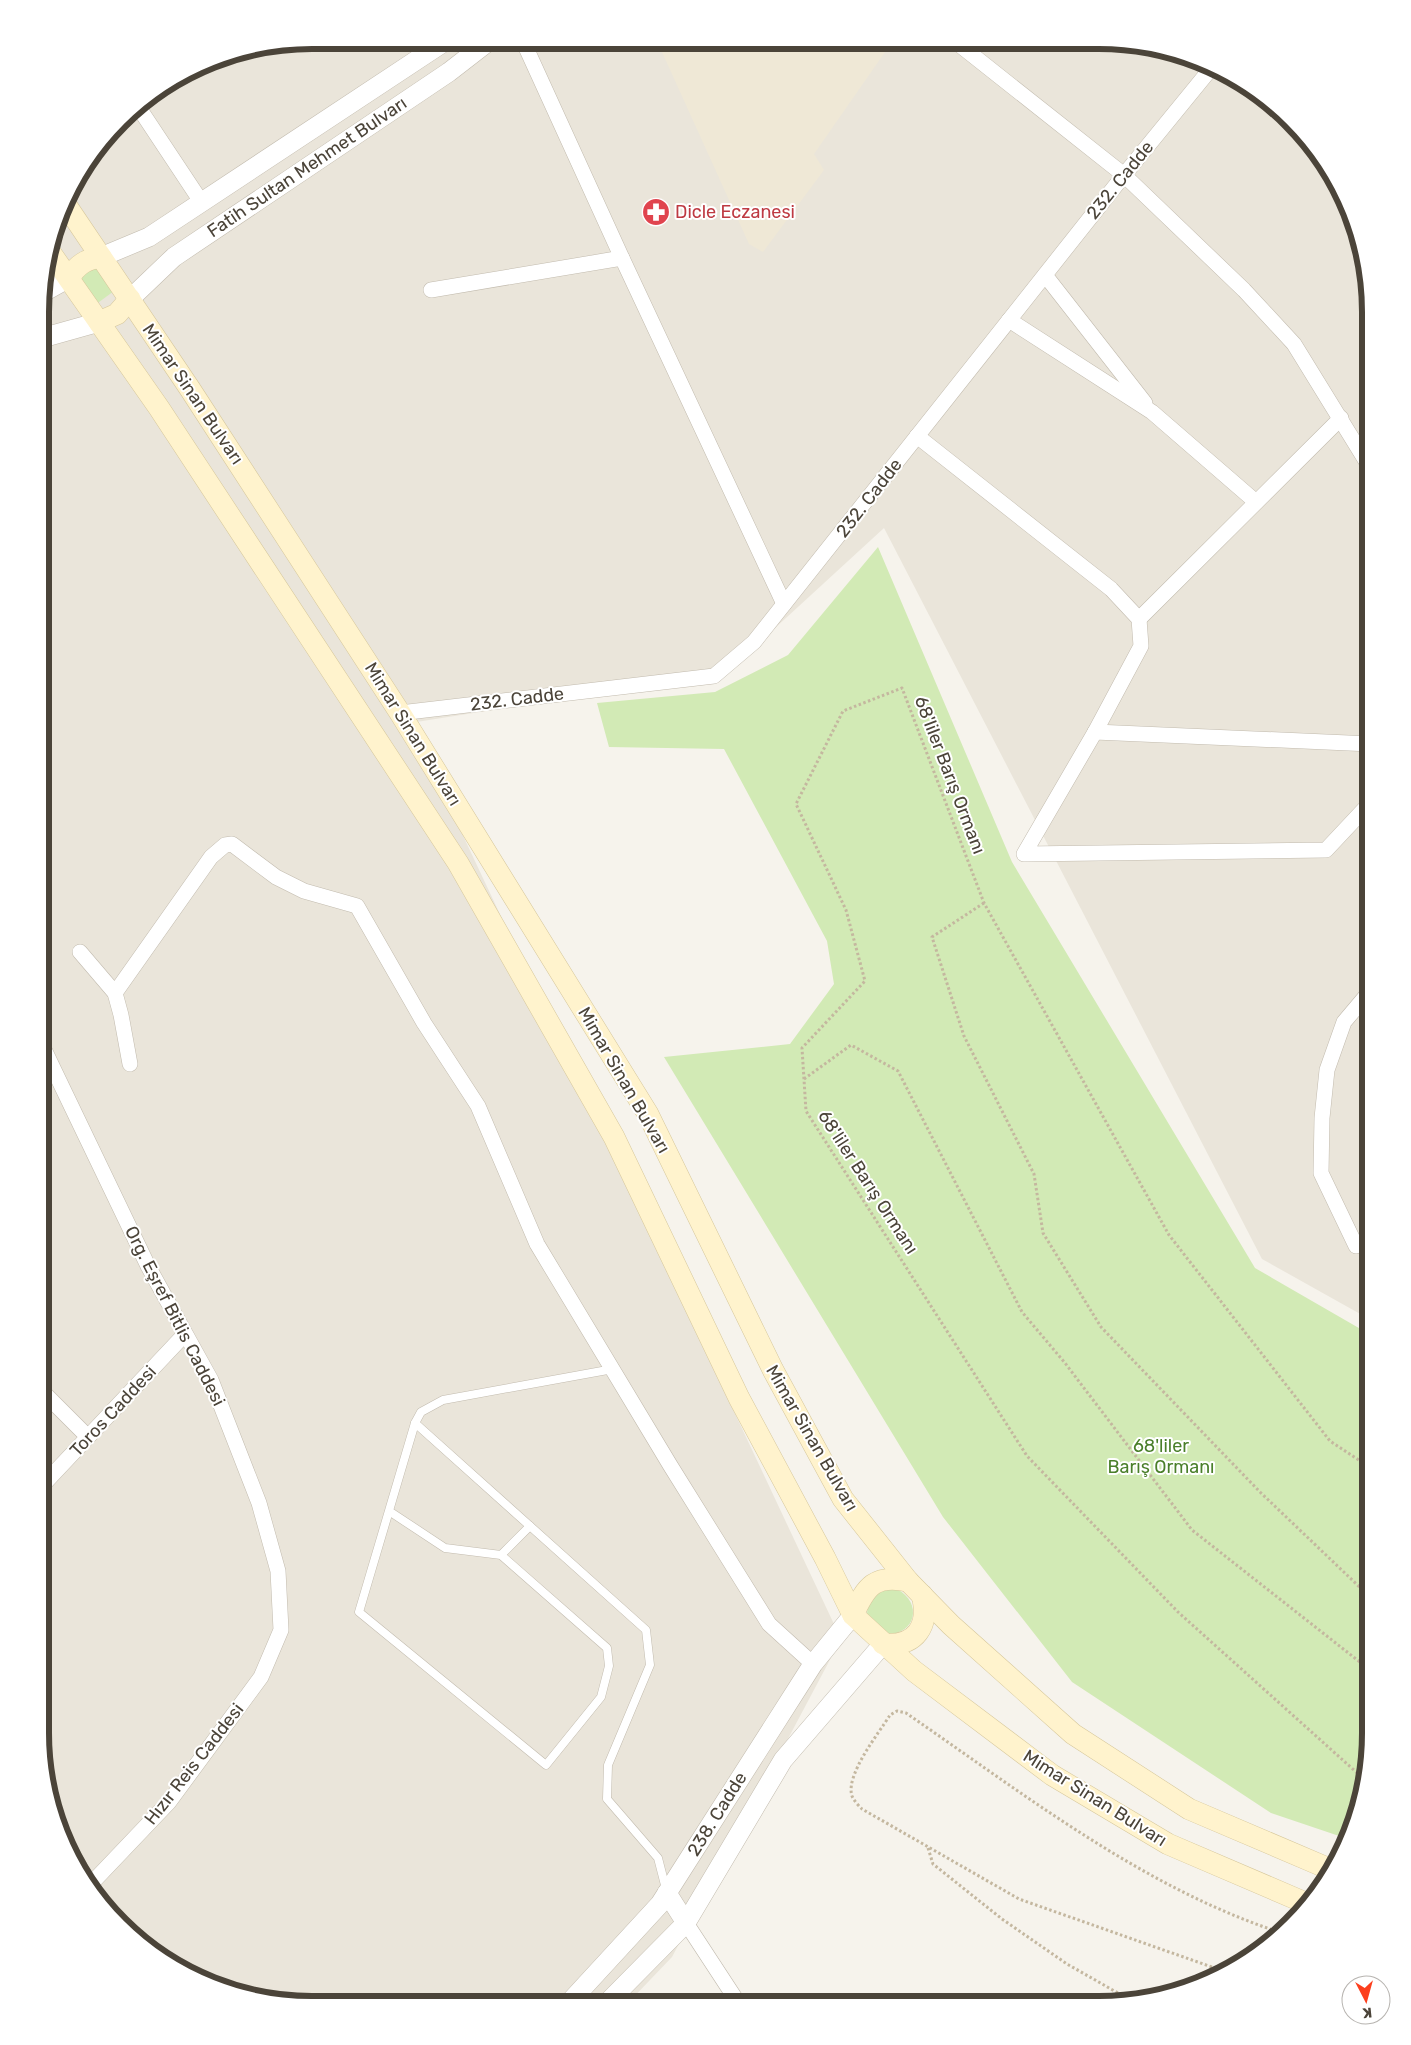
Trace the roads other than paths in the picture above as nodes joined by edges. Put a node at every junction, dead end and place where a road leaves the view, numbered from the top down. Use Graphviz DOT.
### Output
graph roads {
  1 [pos="433,49"];
  2 [pos="478,49"];
  3 [pos="527,49"];
  4 [pos="965,49"];
  5 [pos="1208,72"];
  6 [pos="141,111"];
  7 [pos="1124,175"];
  8 [pos="202,203"];
  9 [pos="69,210"];
  10 [pos="101,257"];
  11 [pos="54,258"];
  12 [pos="622,258"];
  13 [pos="1045,274"];
  14 [pos="69,278"];
  15 [pos="50,289"];
  16 [pos="431,290"];
  17 [pos="130,300"];
  18 [pos="1009,320"];
  19 [pos="99,322"];
  20 [pos="49,336"];
  21 [pos="1152,412"];
  22 [pos="1341,418"];
  23 [pos="917,436"];
  24 [pos="1362,454"];
  25 [pos="1256,502"];
  26 [pos="784,604"];
  27 [pos="1139,619"];
  28 [pos="400,713"];
  29 [pos="1095,732"];
  30 [pos="1362,744"];
  31 [pos="1362,812"];
  32 [pos="80,952"];
  33 [pos="114,993"];
  34 [pos="1362,1001"];
  35 [pos="49,1060"];
  36 [pos="130,1064"];
  37 [pos="1356,1246"];
  38 [pos="185,1334"];
  39 [pos="613,1369"];
  40 [pos="49,1399"];
  41 [pos="415,1423"];
  42 [pos="88,1437"];
  43 [pos="49,1478"];
  44 [pos="389,1511"];
  45 [pos="530,1526"];
  46 [pos="501,1555"];
  47 [pos="915,1588"];
  48 [pos="853,1615"];
  49 [pos="281,1630"];
  50 [pos="883,1644"];
  51 [pos="813,1664"];
  52 [pos="1326,1867"];
  53 [pos="94,1881"];
  54 [pos="667,1893"];
  55 [pos="1302,1901"];
  56 [pos="686,1923"];
  57 [pos="575,1996"];
  58 [pos="614,1996"];
  59 [pos="734,1996"];
  1 -- 8 [label="street, Fatih Sultan Mehmet Bulvarı"];
  2 -- 17 [label="street, Fatih Sultan Mehmet Bulvarı"];
  3 -- 12 [label="street"];
  4 -- 7 [label="street"];
  5 -- 7 [label="street, 232. Cadde"];
  6 -- 8 [label="street"];
  7 -- 13 [label="street, 232. Cadde"];
  7 -- 22 [label="street"];
  8 -- 10 [label="street, Fatih Sultan Mehmet Bulvarı"];
  9 -- 10 [label="main road, Mimar Sinan Bulvarı"];
  10 -- 14 [label="main road"];
  10 -- 17 [label="main road, Mimar Sinan Bulvarı"];
  11 -- 14 [label="main road, Mimar Sinan Bulvarı"];
  12 -- 16 [label="street"];
  12 -- 26 [label="street"];
  13 -- 18 [label="street, 232. Cadde"];
  13 -- 21 [label="street"];
  14 -- 15 [label="street"];
  14 -- 19 [label="main road, Mimar Sinan Bulvarı"];
  17 -- 19 [label="main road"];
  17 -- 28 [label="main road, Mimar Sinan Bulvarı"];
  18 -- 21 [label="street"];
  18 -- 23 [label="street, 232. Cadde"];
  19 -- 20 [label="street"];
  19 -- 48 [label="main road, Mimar Sinan Bulvarı"];
  21 -- 25 [label="street"];
  22 -- 24 [label="street"];
  22 -- 25 [label="street"];
  23 -- 26 [label="street, 232. Cadde"];
  23 -- 27 [label="street"];
  25 -- 27 [label="street"];
  26 -- 28 [label="street, 232. Cadde"];
  27 -- 29 [label="street"];
  28 -- 47 [label="main road, Mimar Sinan Bulvarı"];
  29 -- 30 [label="street"];
  29 -- 31 [label="street"];
  32 -- 33 [label="street"];
  33 -- 36 [label="street"];
  33 -- 39 [label="street"];
  34 -- 37 [label="street"];
  35 -- 38 [label="street, Org. Eşref Bitlis Caddesi"];
  38 -- 42 [label="street, Toros Caddesi"];
  38 -- 49 [label="street, Org. Eşref Bitlis Caddesi"];
  39 -- 41 [label="lane"];
  39 -- 51 [label="street"];
  40 -- 42 [label="street"];
  41 -- 44 [label="lane"];
  41 -- 45 [label="lane"];
  42 -- 43 [label="street, Toros Caddesi"];
  44 -- 46 [label="lane"];
  44 -- 46 [label="lane"];
  45 -- 46 [label="lane"];
  45 -- 54 [label="lane"];
  47 -- 48 [label="main road"];
  47 -- 50 [label="main road"];
  47 -- 52 [label="main road, Mimar Sinan Bulvarı"];
  48 -- 50 [label="main road, Mimar Sinan Bulvarı"];
  48 -- 51 [label="street, 238. Cadde"];
  49 -- 53 [label="street, Hızır Reis Caddesi"];
  50 -- 55 [label="main road, Mimar Sinan Bulvarı"];
  50 -- 56 [label="street"];
  51 -- 54 [label="street, 238. Cadde"];
  54 -- 56 [label="street"];
  54 -- 57 [label="street, 238. Cadde"];
  56 -- 58 [label="street"];
  56 -- 59 [label="street"];
}
